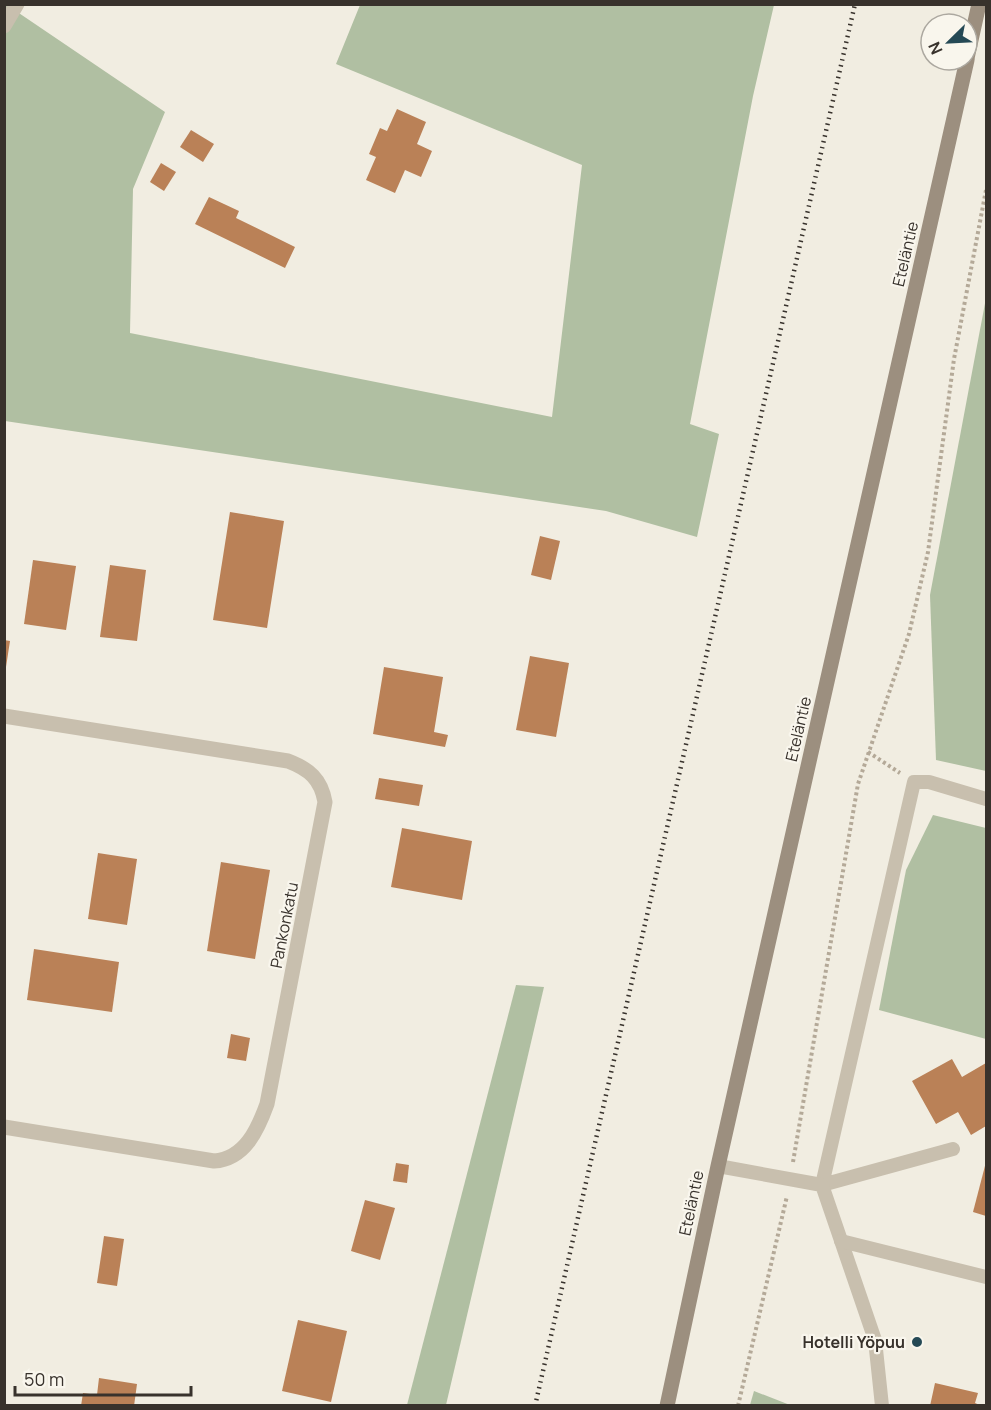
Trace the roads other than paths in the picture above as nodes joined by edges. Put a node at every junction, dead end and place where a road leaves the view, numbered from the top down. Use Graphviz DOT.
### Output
graph roads {
  1 [pos="18,4"];
  2 [pos="4,26"];
  3 [pos="964,72"];
  4 [pos="4,716"];
  5 [pos="987,799"];
  6 [pos="4,1128"];
  7 [pos="953,1149"];
  8 [pos="717,1166"];
  9 [pos="822,1185"];
  10 [pos="841,1241"];
  11 [pos="987,1276"];
  12 [pos="667,1406"];
  13 [pos="882,1406"];
  1 -- 2 [label="street"];
  3 -- 8 [label="main road, Eteläntie"];
  4 -- 6 [label="street, Pankonkatu"];
  5 -- 9 [label="lane"];
  7 -- 9 [label="lane"];
  8 -- 9 [label="lane"];
  8 -- 12 [label="main road, Eteläntie"];
  9 -- 10 [label="lane"];
  10 -- 11 [label="lane"];
  10 -- 13 [label="lane"];
}
